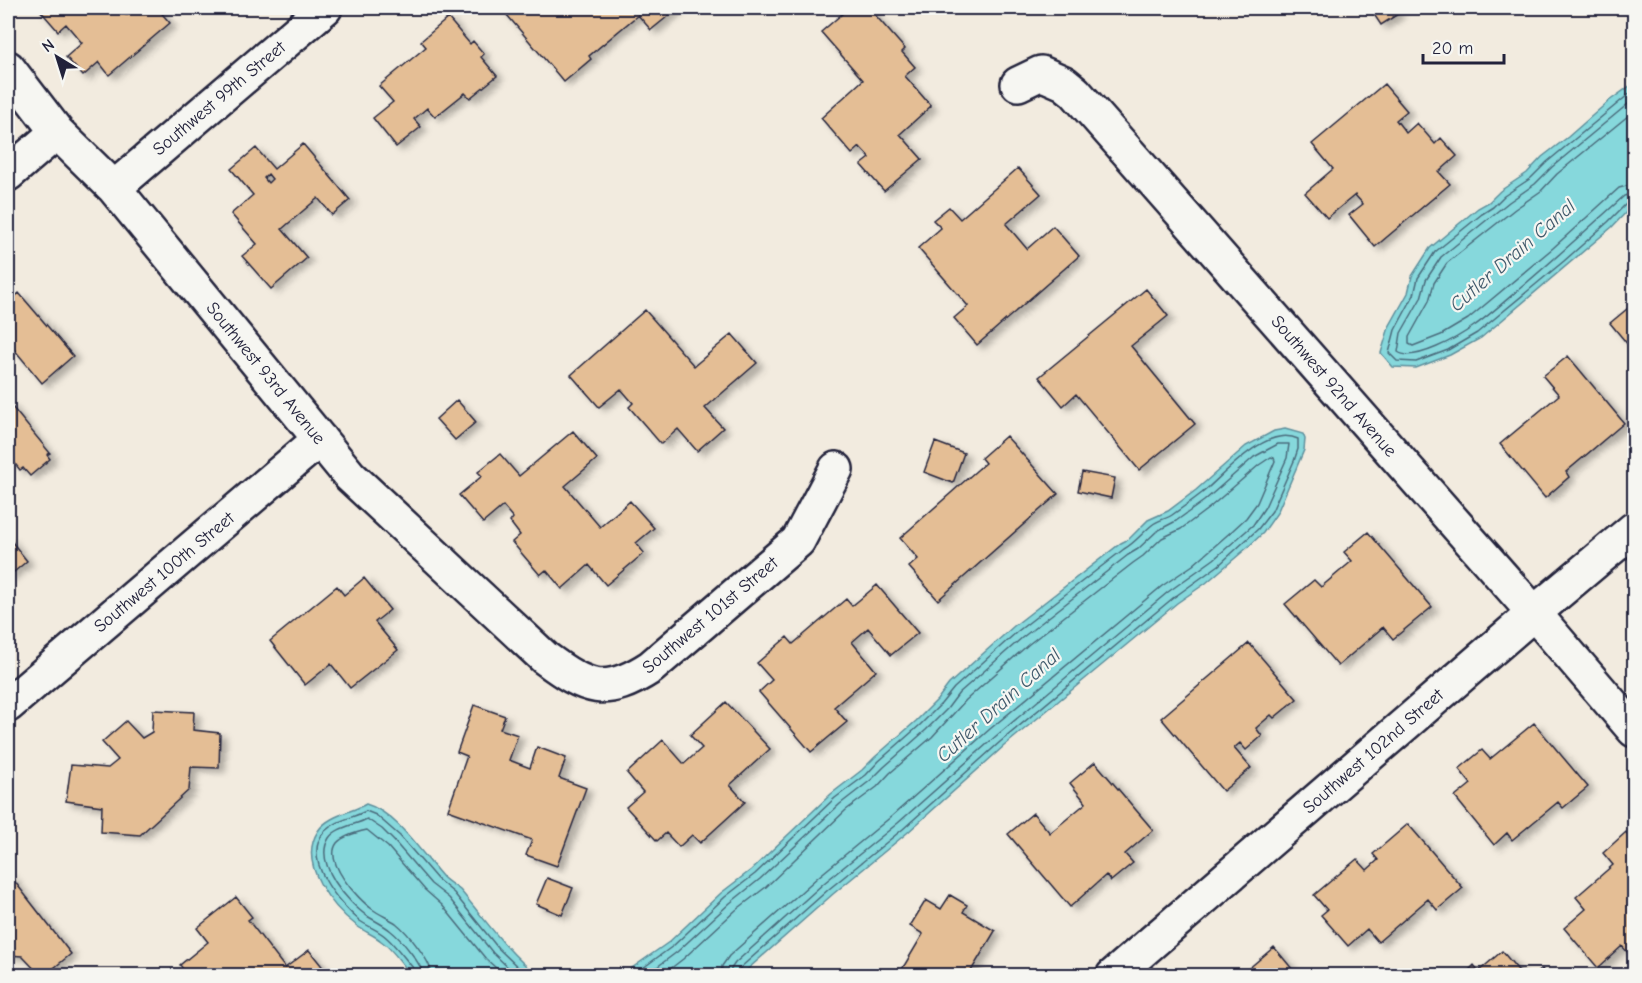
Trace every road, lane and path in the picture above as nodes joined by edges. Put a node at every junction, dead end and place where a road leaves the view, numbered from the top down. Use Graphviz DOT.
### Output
graph roads {
  1 [pos="325,8"];
  2 [pos="8,68"];
  3 [pos="1018,84"];
  4 [pos="57,132"];
  5 [pos="8,174"];
  6 [pos="114,188"];
  7 [pos="320,439"];
  8 [pos="836,469"];
  9 [pos="1635,529"];
  10 [pos="1534,613"];
  11 [pos="545,658"];
  12 [pos="8,705"];
  13 [pos="1635,730"];
  14 [pos="1113,975"];
  1 -- 6 [label="street, Southwest 99th Street"];
  2 -- 4 [label="street, Southwest 93rd Avenue"];
  3 -- 10 [label="street, Southwest 92nd Avenue"];
  4 -- 5 [label="street"];
  4 -- 6 [label="street, Southwest 93rd Avenue"];
  6 -- 7 [label="street, Southwest 93rd Avenue"];
  7 -- 11 [label="street, Southwest 93rd Avenue"];
  7 -- 12 [label="street, Southwest 100th Street"];
  8 -- 11 [label="street, Southwest 101st Street"];
  9 -- 10 [label="street, Southwest 102nd Street"];
  10 -- 13 [label="street, Southwest 92nd Avenue"];
  10 -- 14 [label="street, Southwest 102nd Street"];
}
